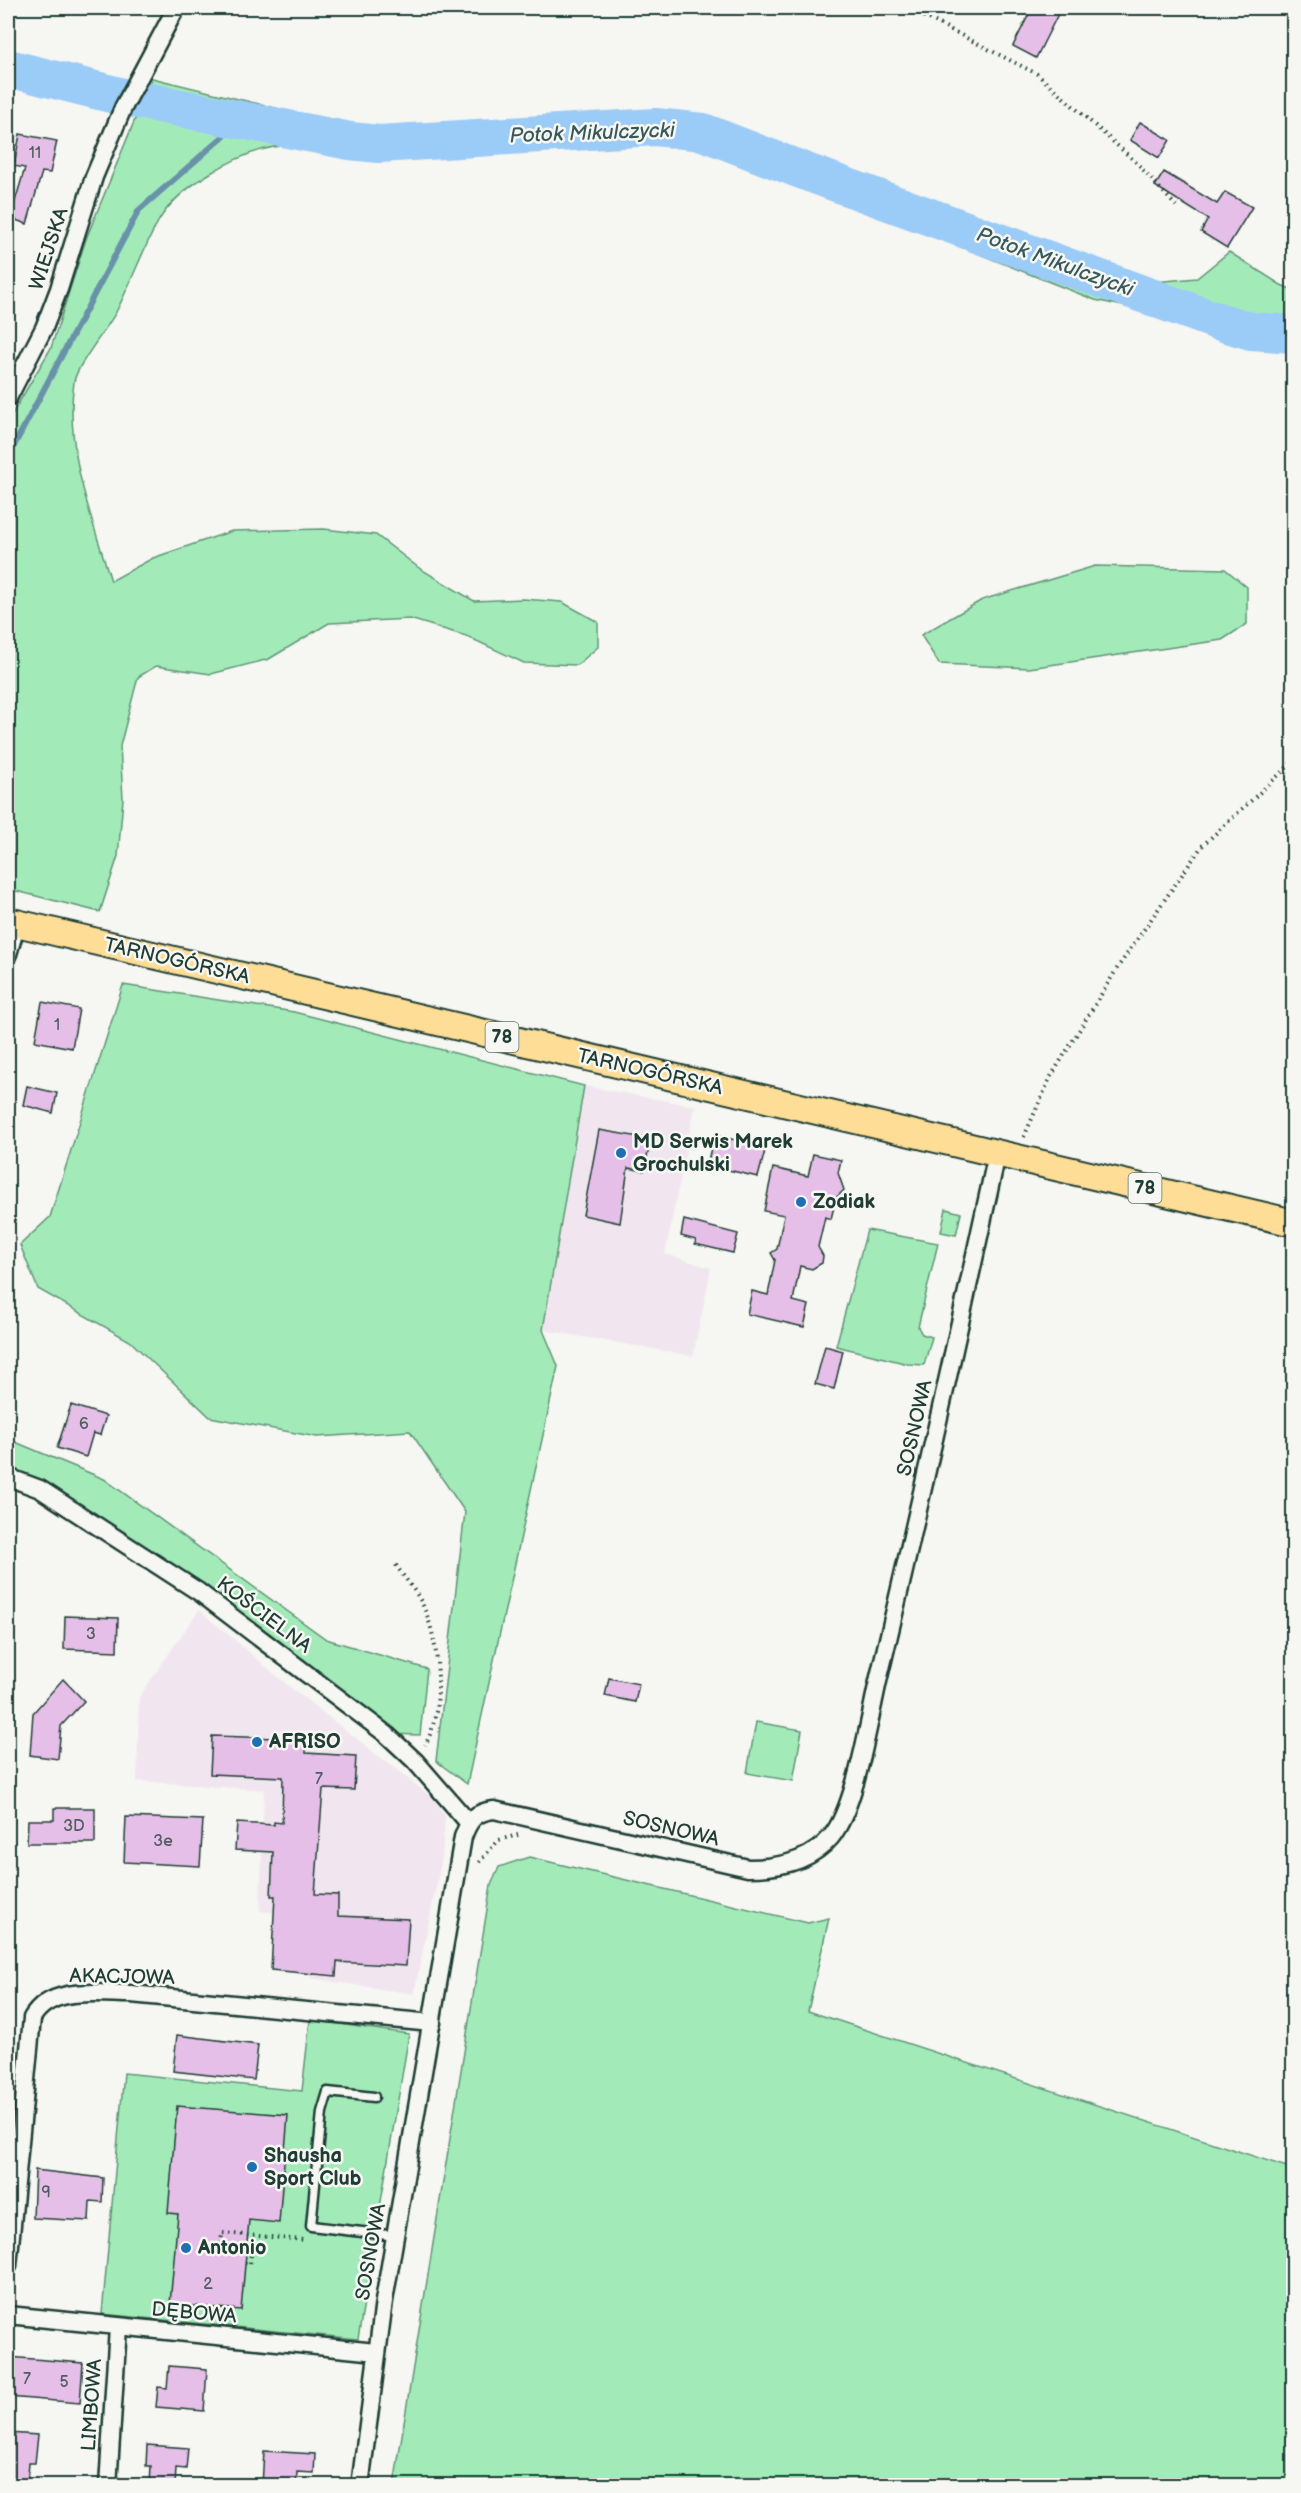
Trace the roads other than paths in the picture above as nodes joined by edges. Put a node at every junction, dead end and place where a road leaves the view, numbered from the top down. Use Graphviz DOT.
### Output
graph roads {
  1 [pos="176,8"];
  2 [pos="8,398"];
  3 [pos="12,922"];
  4 [pos="8,954"];
  5 [pos="1006,1156"];
  6 [pos="1293,1223"];
  7 [pos="8,1477"];
  8 [pos="468,1822"];
  9 [pos="432,2023"];
  10 [pos="374,2097"];
  11 [pos="396,2236"];
  12 [pos="8,2266"];
  13 [pos="8,2315"];
  14 [pos="118,2327"];
  15 [pos="376,2352"];
  16 [pos="108,2486"];
  17 [pos="360,2486"];
  1 -- 2 [label="street, WIEJSKA"];
  3 -- 4 [label="street"];
  3 -- 5 [label="main road, TARNOGÓRSKA / 78"];
  5 -- 6 [label="main road, TARNOGÓRSKA / 78"];
  5 -- 8 [label="street, SOSNOWA"];
  7 -- 8 [label="street, KOŚCIELNA"];
  8 -- 9 [label="street, SOSNOWA"];
  9 -- 11 [label="street, SOSNOWA"];
  9 -- 12 [label="street, AKACJOWA"];
  10 -- 11 [label="lane"];
  11 -- 15 [label="street, SOSNOWA"];
  13 -- 14 [label="street, DĘBOWA"];
  14 -- 15 [label="street, DĘBOWA"];
  14 -- 16 [label="street, LIMBOWA"];
  15 -- 17 [label="street, SOSNOWA"];
}
